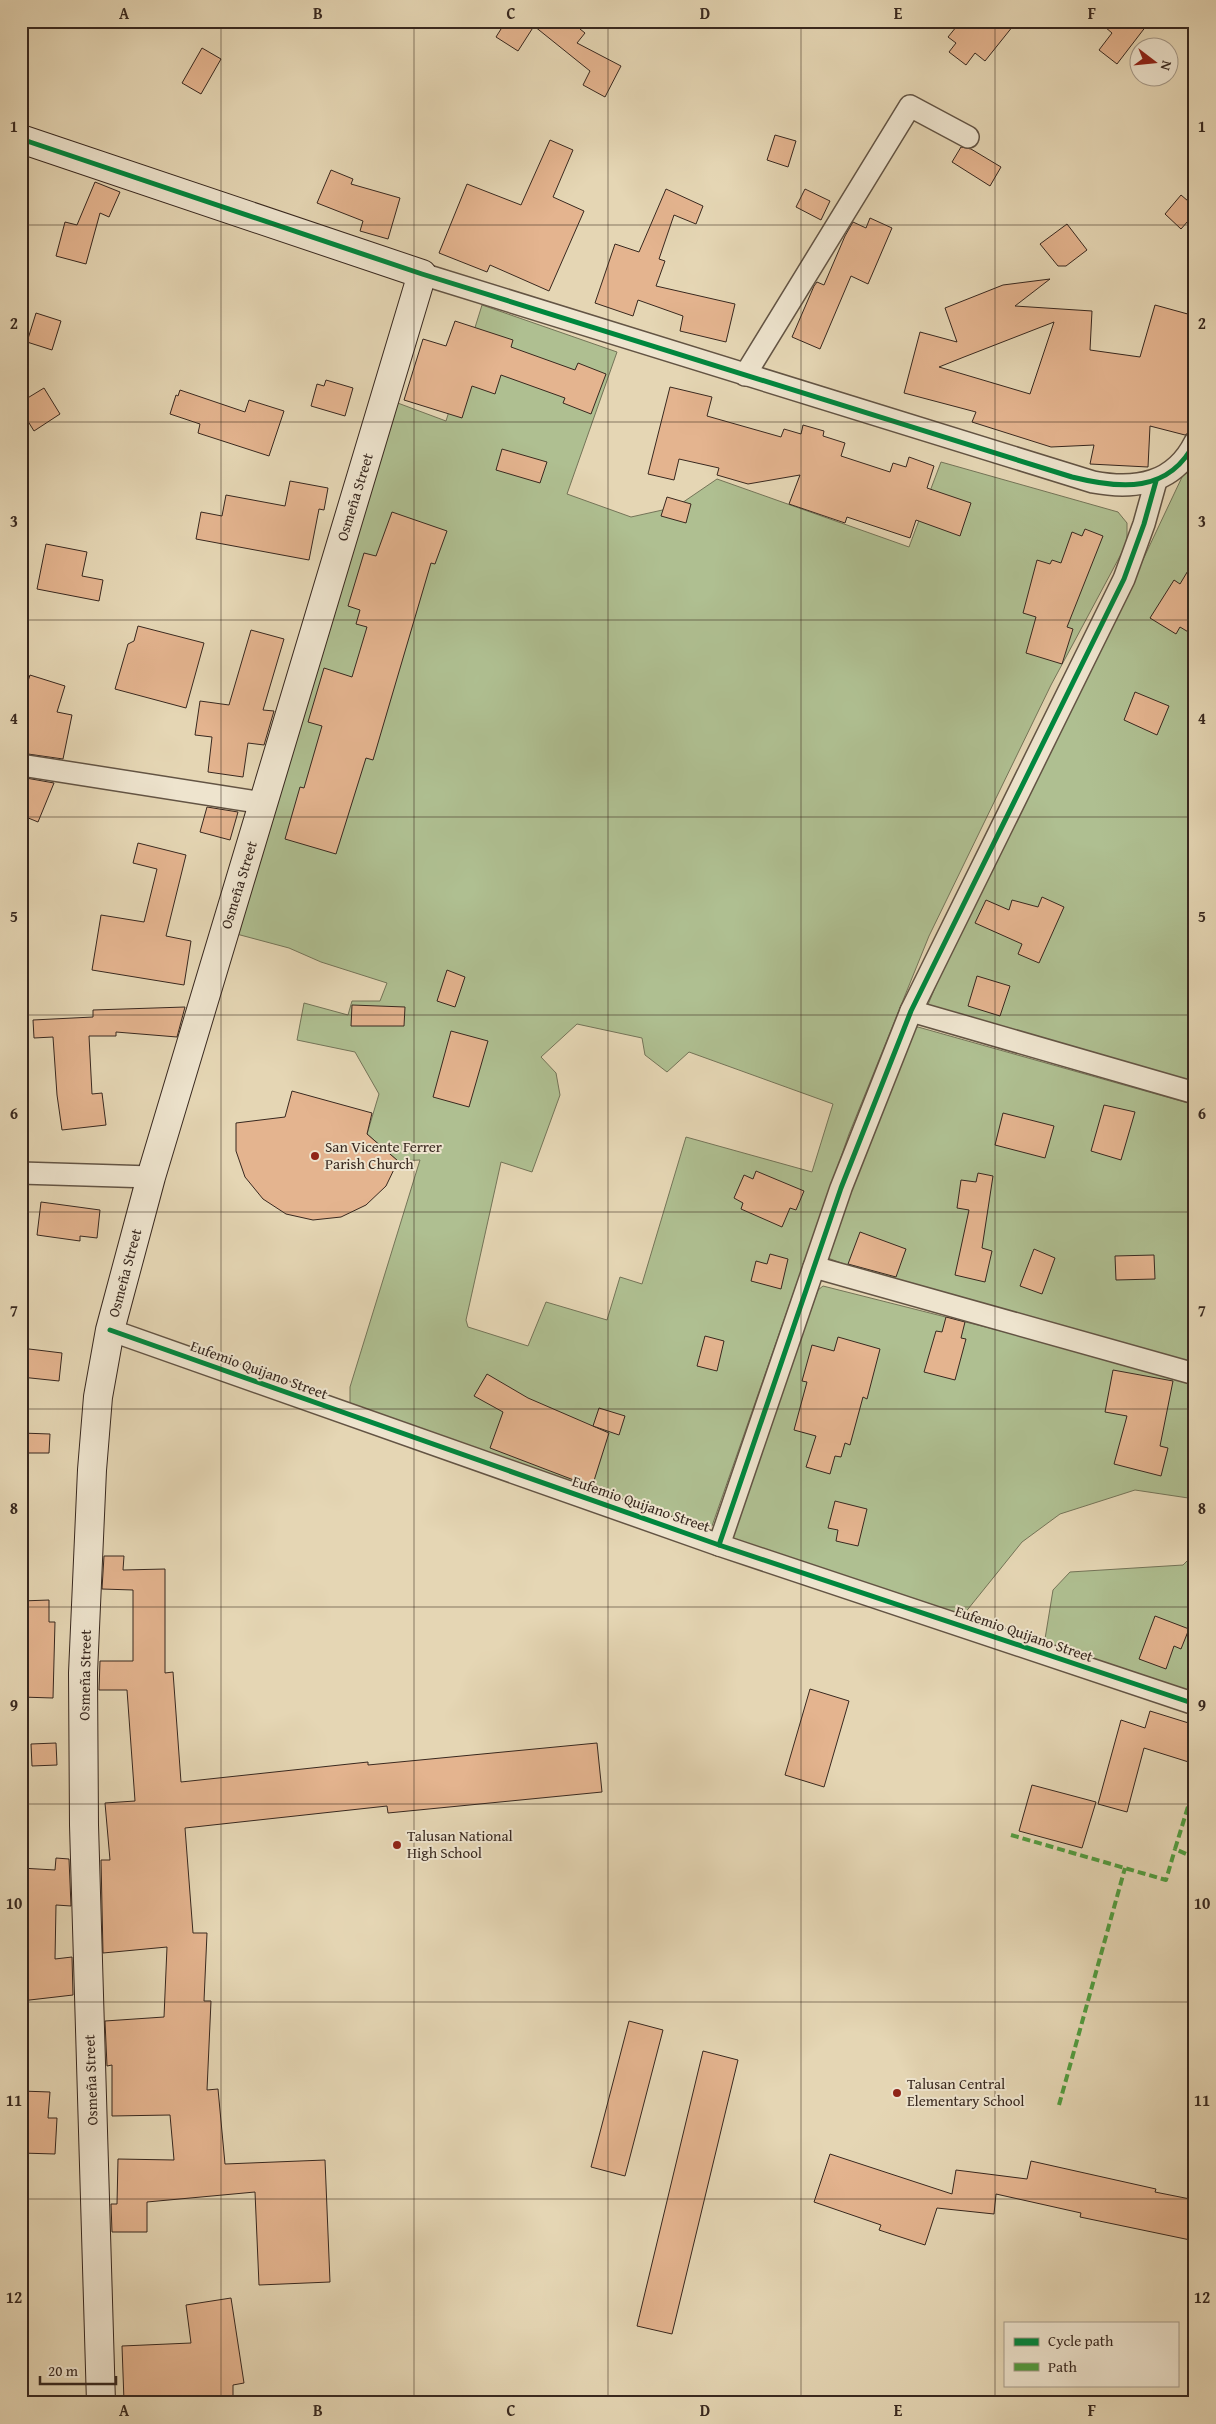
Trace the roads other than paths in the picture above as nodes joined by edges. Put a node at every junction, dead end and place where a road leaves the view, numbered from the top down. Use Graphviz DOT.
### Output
graph roads {
  1 [pos="968,137"];
  2 [pos="21,139"];
  3 [pos="422,274"];
  4 [pos="745,375"];
  5 [pos="1195,442"];
  6 [pos="1156,481"];
  7 [pos="21,765"];
  8 [pos="263,803"];
  9 [pos="911,1011"];
  10 [pos="1195,1093"];
  11 [pos="21,1173"];
  12 [pos="151,1177"];
  13 [pos="814,1267"];
  14 [pos="110,1330"];
  15 [pos="1195,1374"];
  16 [pos="719,1545"];
  17 [pos="1195,1704"];
  18 [pos="101,2403"];
  1 -- 4 [label="street"];
  2 -- 3 [label="main road"];
  3 -- 4 [label="street"];
  3 -- 8 [label="main road, Osmeña Street"];
  4 -- 6 [label="street"];
  5 -- 6 [label="street"];
  6 -- 9 [label="street"];
  7 -- 8 [label="street"];
  8 -- 12 [label="main road, Osmeña Street"];
  9 -- 10 [label="street"];
  9 -- 13 [label="street"];
  11 -- 12 [label="street"];
  12 -- 14 [label="main road, Osmeña Street"];
  13 -- 15 [label="street"];
  13 -- 16 [label="street"];
  14 -- 16 [label="street, Eufemio Quijano Street"];
  14 -- 18 [label="main road, Osmeña Street"];
  16 -- 17 [label="street, Eufemio Quijano Street"];
}
